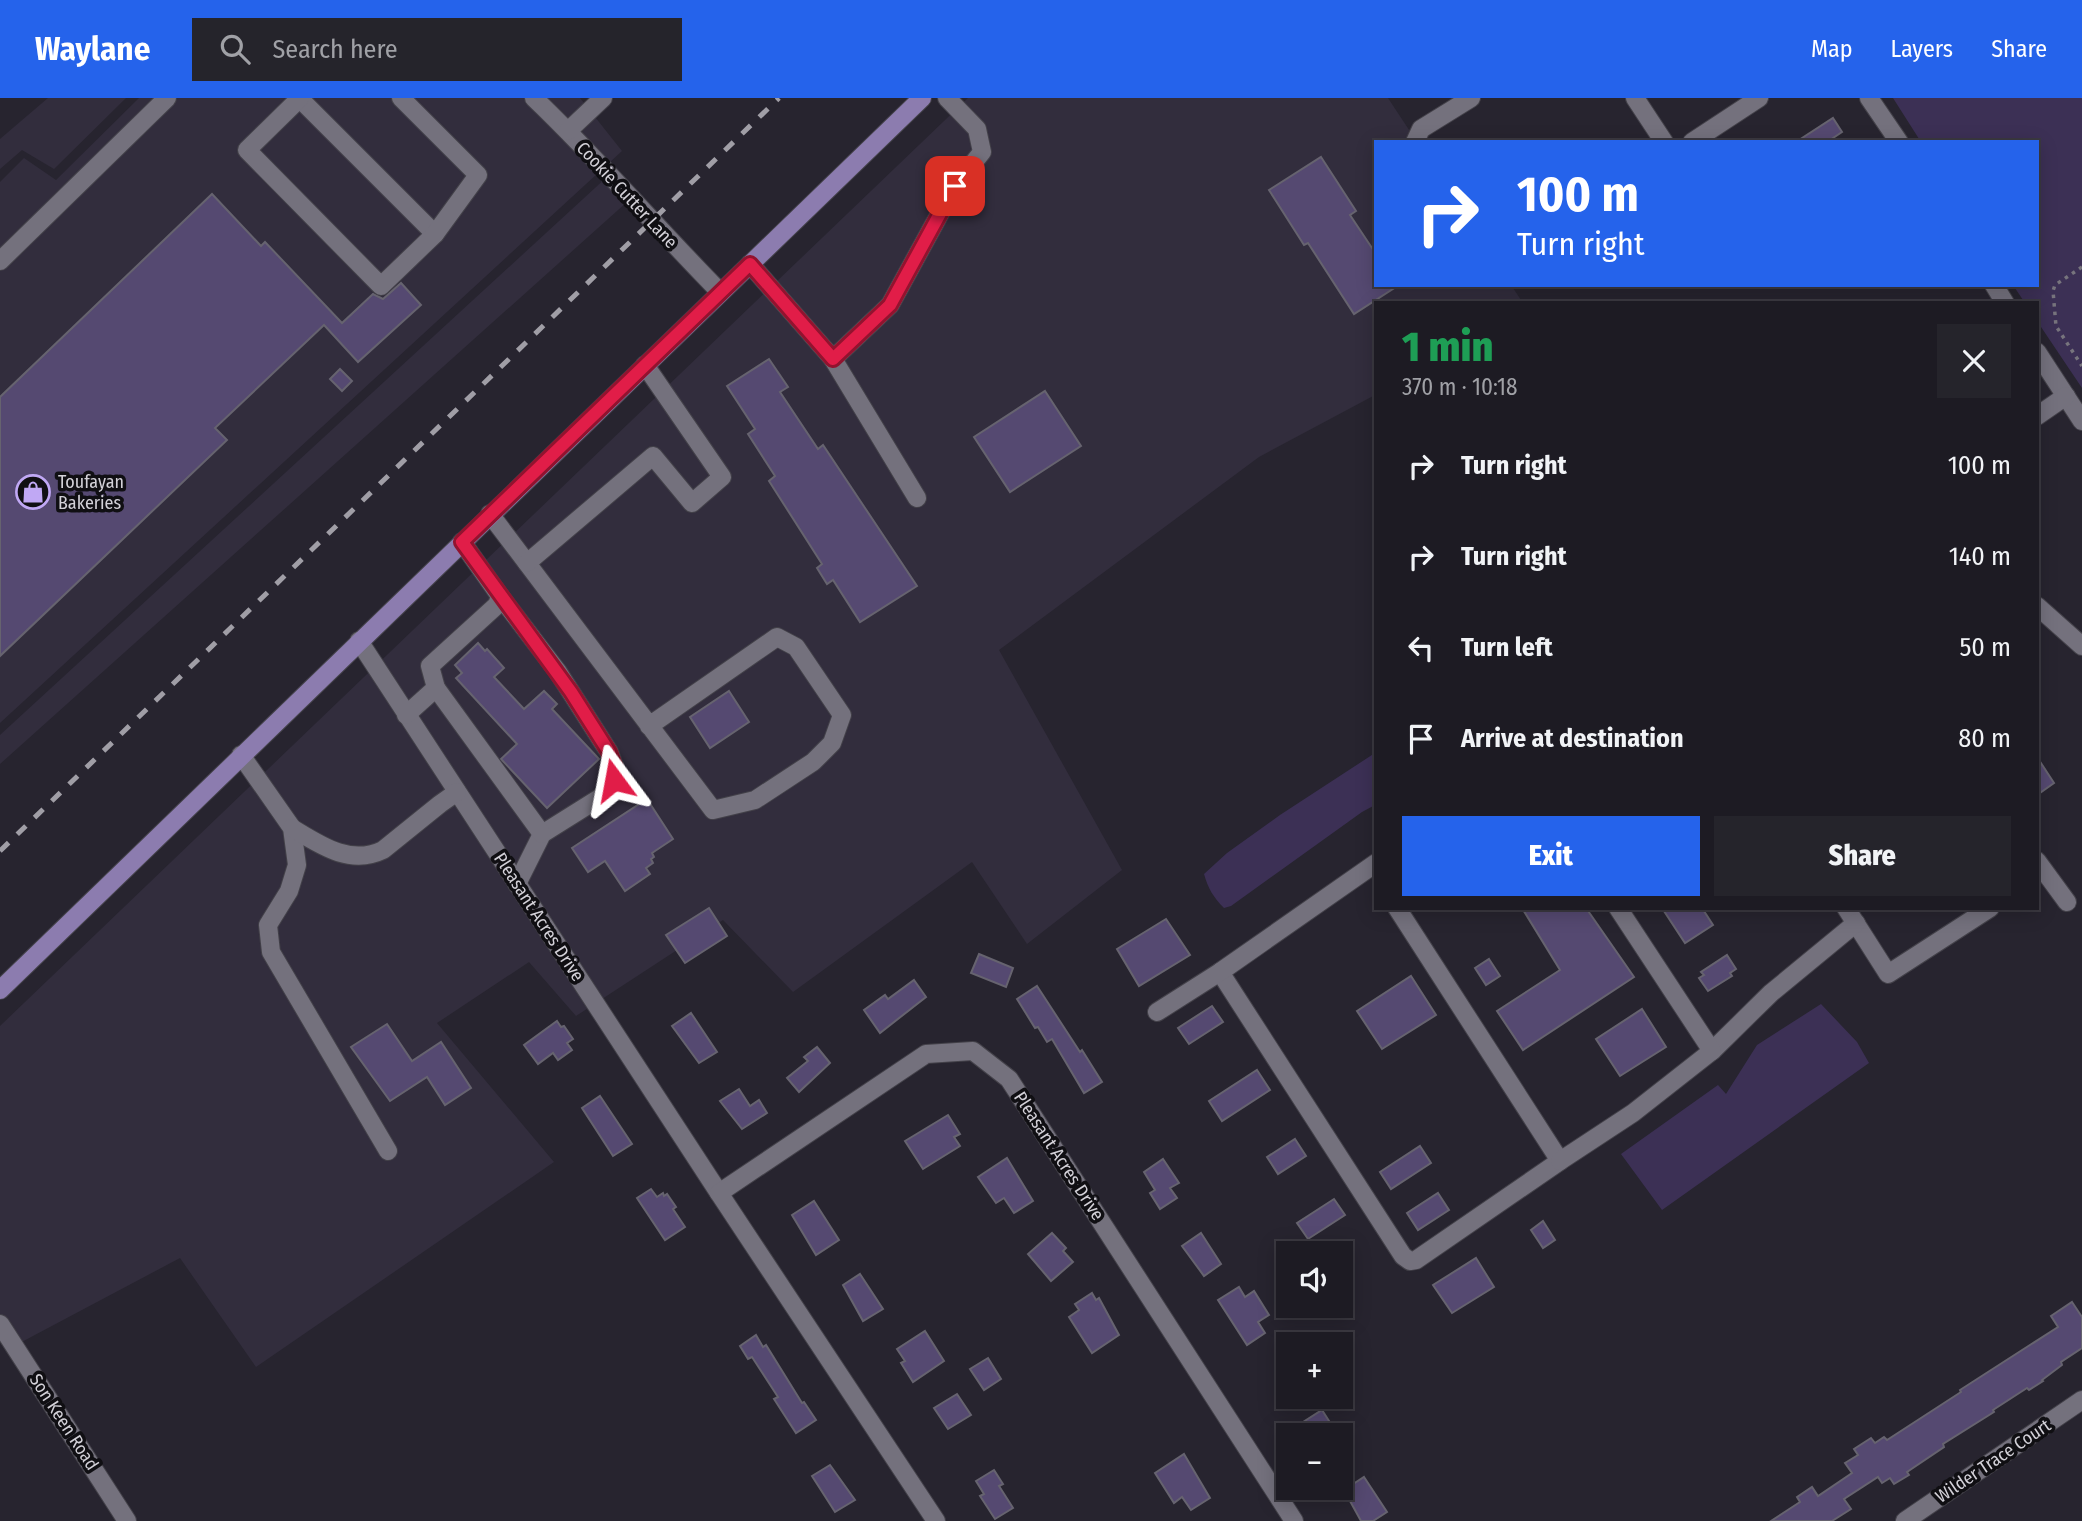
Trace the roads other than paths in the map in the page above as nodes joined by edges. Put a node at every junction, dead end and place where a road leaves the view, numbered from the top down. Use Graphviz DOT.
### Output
graph roads {
  1 [pos="167,98"];
  2 [pos="300,98"];
  3 [pos="401,98"];
  4 [pos="534,98"];
  5 [pos="603,98"];
  6 [pos="922,98"];
  7 [pos="947,98"];
  8 [pos="1471,98"];
  9 [pos="1635,98"];
  10 [pos="1759,98"];
  11 [pos="1869,98"];
  12 [pos="568,131"];
  13 [pos="1416,140"];
  14 [pos="1663,140"];
  15 [pos="1695,140"];
  16 [pos="1898,140"];
  17 [pos="435,234"];
  18 [pos="0,261"];
  19 [pos="750,264"];
  20 [pos="720,292"];
  21 [pos="2039,355"];
  22 [pos="833,359"];
  23 [pos="645,365"];
  24 [pos="2066,396"];
  25 [pos="2039,415"];
  26 [pos="2082,421"];
  27 [pos="917,498"];
  28 [pos="490,514"];
  29 [pos="462,542"];
  30 [pos="527,563"];
  31 [pos="500,596"];
  32 [pos="2039,608"];
  33 [pos="359,641"];
  34 [pos="2082,646"];
  35 [pos="436,688"];
  36 [pos="407,715"];
  37 [pos="649,726"];
  38 [pos="241,755"];
  39 [pos="457,792"];
  40 [pos="292,828"];
  41 [pos="542,834"];
  42 [pos="1374,868"];
  43 [pos="2040,870"];
  44 [pos="517,884"];
  45 [pos="2067,902"];
  46 [pos="1398,910"];
  47 [pos="1619,910"];
  48 [pos="1987,910"];
  49 [pos="1851,916"];
  50 [pos="1220,972"];
  51 [pos="0,990"];
  52 [pos="1157,1012"];
  53 [pos="1712,1051"];
  54 [pos="388,1151"];
  55 [pos="1560,1161"];
  56 [pos="719,1193"];
  57 [pos="0,1324"];
  58 [pos="2082,1400"];
  59 [pos="127,1521"];
  60 [pos="936,1521"];
  61 [pos="1294,1521"];
  62 [pos="1905,1521"];
  1 -- 18 [label="street"];
  2 -- 17 [label="street"];
  2 -- 17 [label="street"];
  3 -- 17 [label="street"];
  4 -- 12 [label="street, Cookie Cutter Lane"];
  5 -- 12 [label="street"];
  6 -- 19 [label="main road"];
  7 -- 22 [label="street"];
  8 -- 13 [label="street"];
  9 -- 14 [label="street"];
  10 -- 15 [label="street"];
  11 -- 16 [label="street"];
  12 -- 20 [label="street, Cookie Cutter Lane"];
  19 -- 20 [label="main road"];
  19 -- 22 [label="street"];
  20 -- 23 [label="main road"];
  21 -- 24 [label="street"];
  22 -- 27 [label="street"];
  23 -- 28 [label="main road"];
  23 -- 30 [label="street"];
  24 -- 25 [label="street"];
  24 -- 26 [label="street"];
  28 -- 29 [label="main road"];
  28 -- 30 [label="street"];
  29 -- 31 [label="street"];
  29 -- 33 [label="main road"];
  30 -- 37 [label="street"];
  31 -- 35 [label="street"];
  31 -- 41 [label="street"];
  32 -- 34 [label="street"];
  33 -- 36 [label="street, Pleasant Acres Drive"];
  33 -- 38 [label="main road"];
  35 -- 36 [label="street"];
  35 -- 41 [label="street"];
  36 -- 39 [label="street, Pleasant Acres Drive"];
  37 -- 37 [label="street"];
  38 -- 40 [label="street"];
  38 -- 51 [label="main road"];
  39 -- 40 [label="street"];
  39 -- 44 [label="street, Pleasant Acres Drive"];
  40 -- 54 [label="street"];
  41 -- 44 [label="street"];
  42 -- 50 [label="street"];
  43 -- 45 [label="street"];
  44 -- 56 [label="street, Pleasant Acres Drive"];
  46 -- 55 [label="street"];
  47 -- 53 [label="street"];
  48 -- 49 [label="street"];
  49 -- 53 [label="street"];
  50 -- 52 [label="street"];
  50 -- 55 [label="street"];
  53 -- 55 [label="street"];
  56 -- 60 [label="street, Pleasant Acres Drive"];
  56 -- 61 [label="street, Pleasant Acres Drive"];
  57 -- 59 [label="street, Son Keen Road"];
  58 -- 62 [label="street, Wilder Trace Court"];
}
